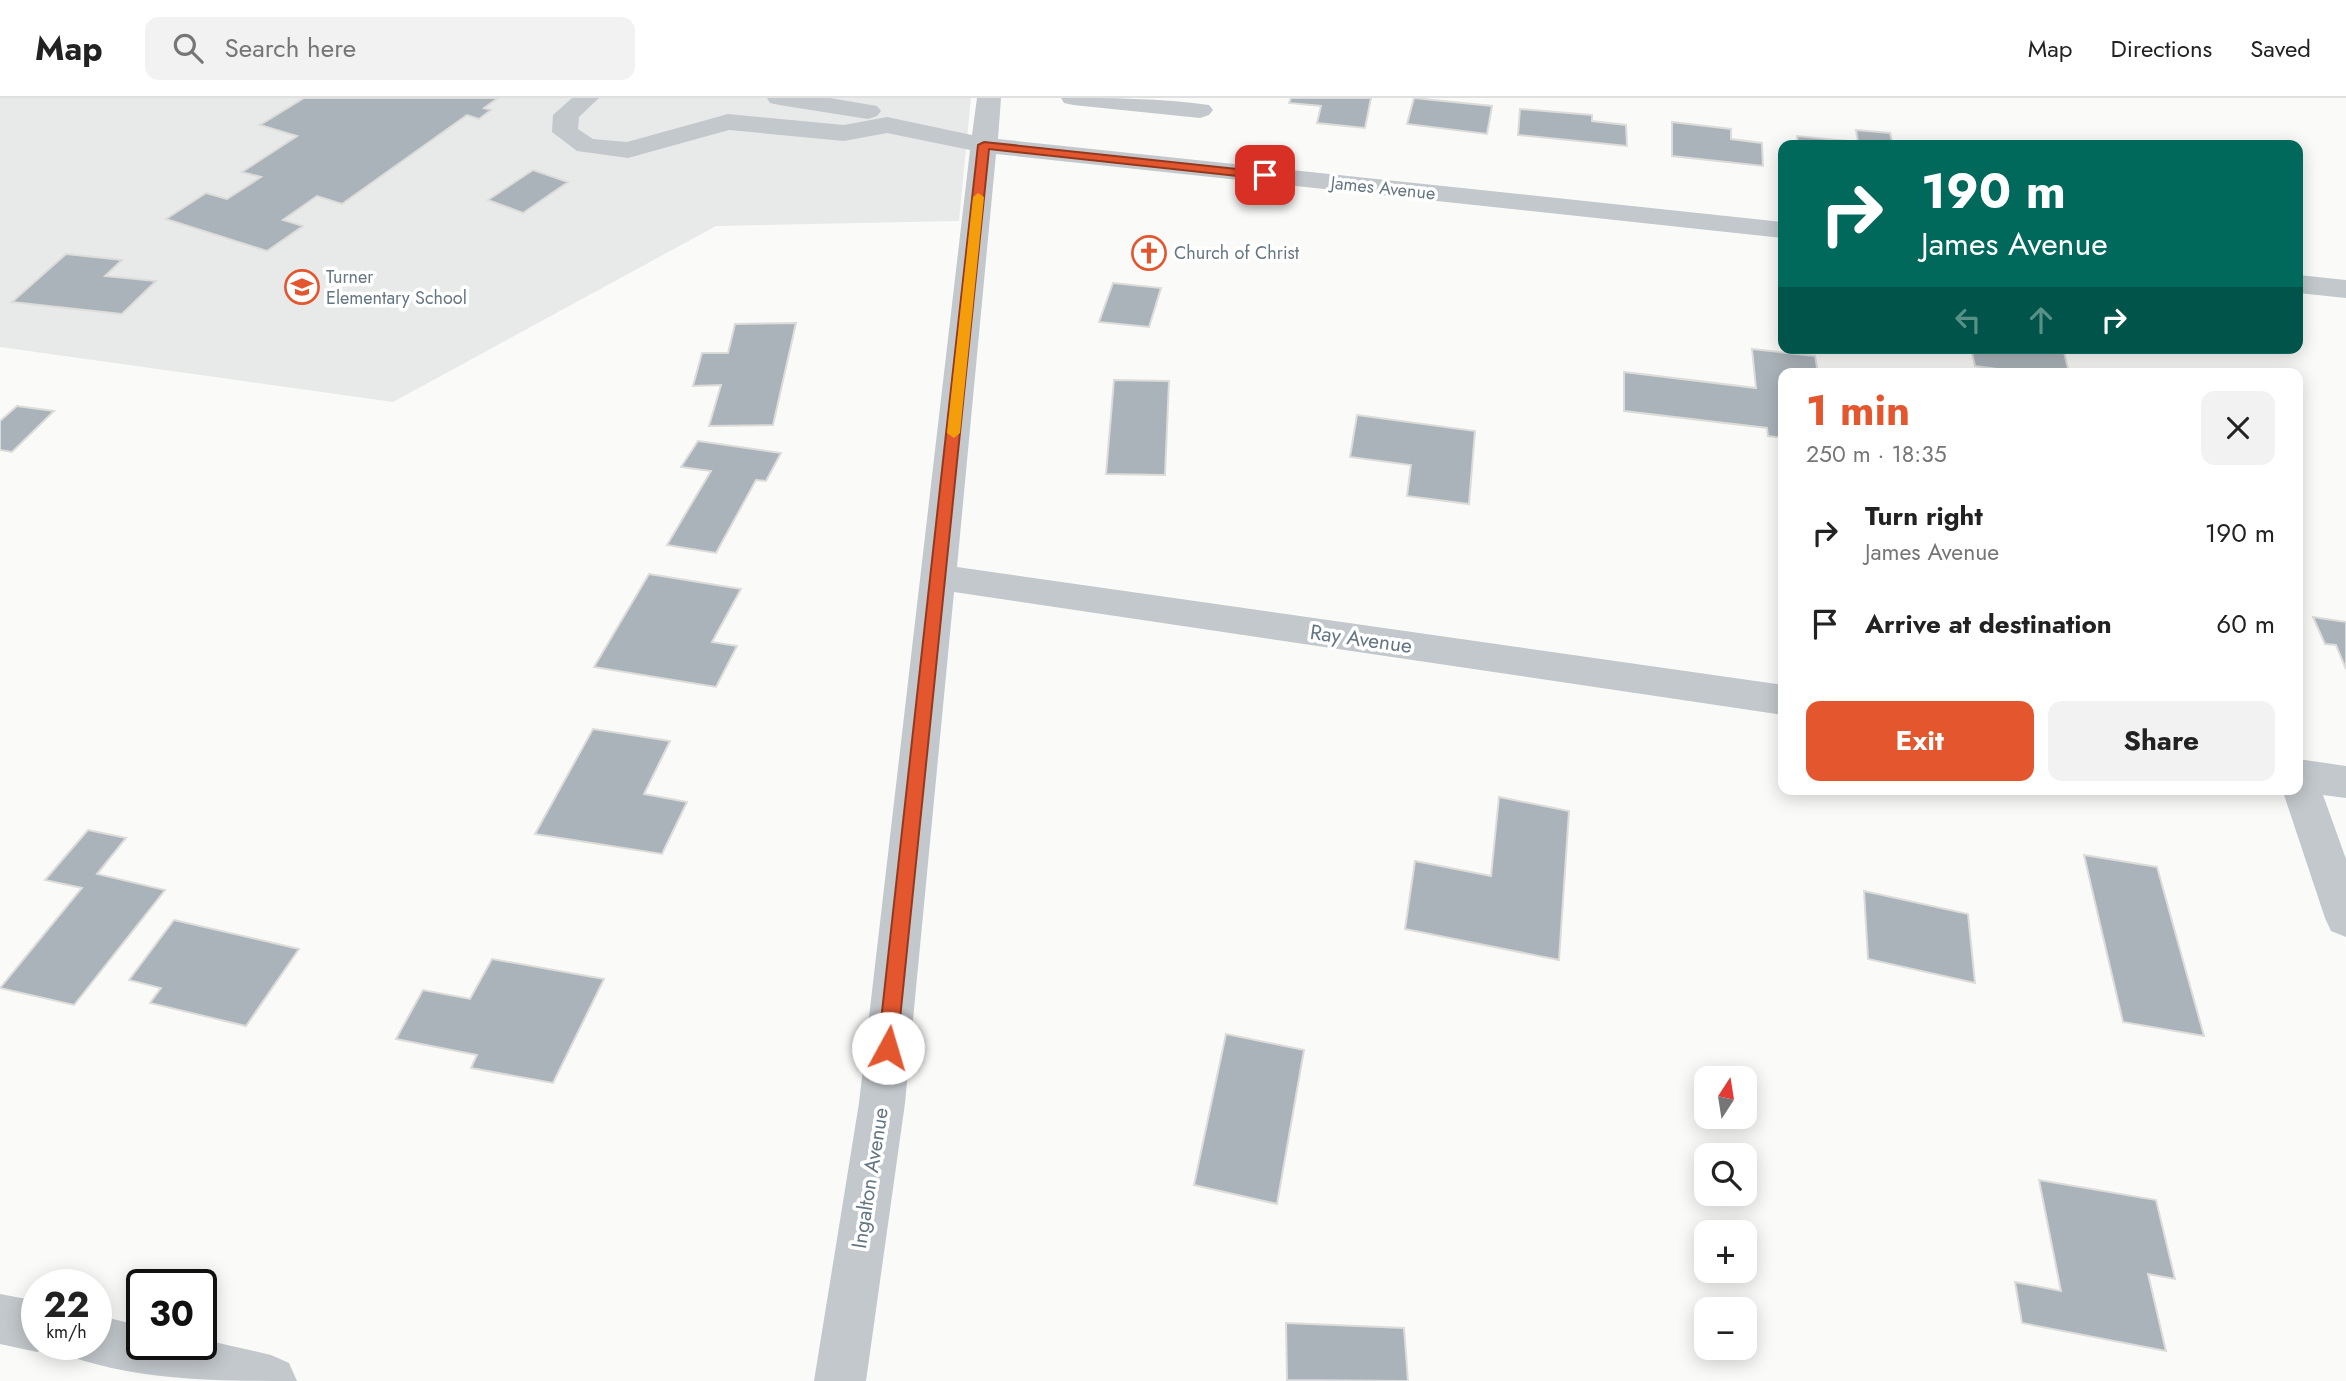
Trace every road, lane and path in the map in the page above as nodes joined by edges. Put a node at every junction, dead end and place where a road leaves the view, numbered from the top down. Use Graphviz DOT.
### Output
graph roads {
  1 [pos="587,98"];
  2 [pos="779,98"];
  3 [pos="989,98"];
  4 [pos="1073,98"];
  5 [pos="888,112"];
  6 [pos="1203,131"];
  7 [pos="984,145"];
  8 [pos="1778,229"];
  9 [pos="2303,285"];
  10 [pos="2346,289"];
  11 [pos="939,578"];
  12 [pos="1778,699"];
  13 [pos="2303,778"];
  14 [pos="2346,782"];
  15 [pos="2303,792"];
  16 [pos="2346,918"];
  17 [pos="0,1319"];
  18 [pos="21,1324"];
  19 [pos="112,1345"];
  20 [pos="271,1381"];
  21 [pos="840,1381"];
  1 -- 5 [label="street"];
  2 -- 5 [label="street, James Avenue"];
  3 -- 7 [label="street, Ingalton Avenue"];
  4 -- 6 [label="street"];
  5 -- 7 [label="street, James Avenue"];
  6 -- 7 [label="street, James Avenue"];
  6 -- 8 [label="street, James Avenue"];
  7 -- 11 [label="street, Ingalton Avenue"];
  9 -- 10 [label="street"];
  11 -- 12 [label="street, Ray Avenue"];
  11 -- 21 [label="street, Ingalton Avenue"];
  13 -- 14 [label="street"];
  15 -- 16 [label="street"];
  17 -- 18 [label="street"];
  19 -- 20 [label="street"];
}
